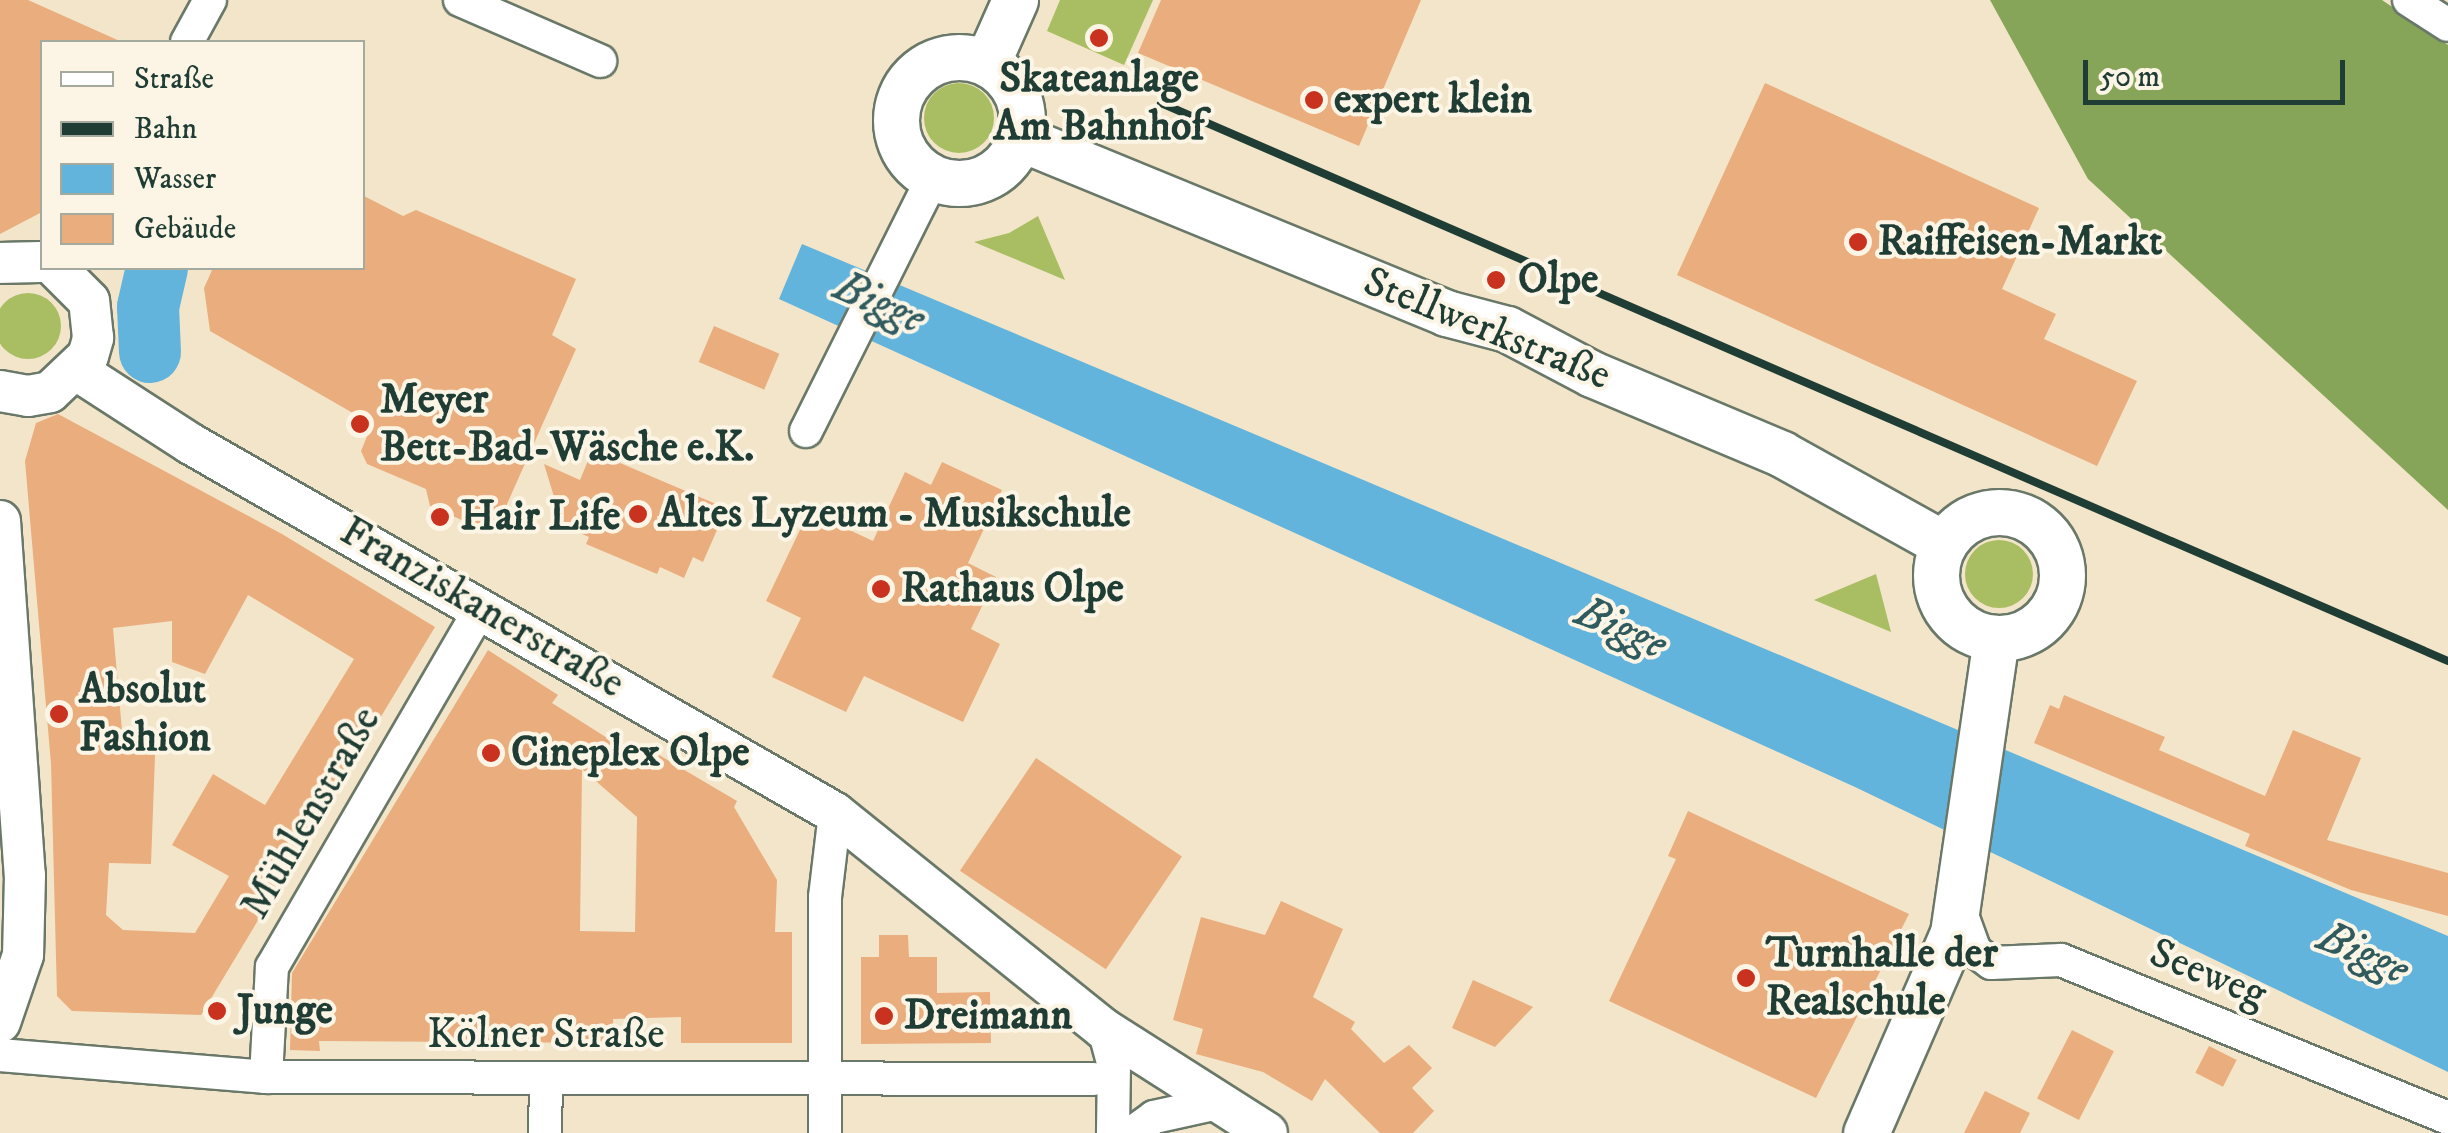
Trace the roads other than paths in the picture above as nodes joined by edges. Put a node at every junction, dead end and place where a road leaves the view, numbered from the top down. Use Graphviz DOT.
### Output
graph roads {
  1 [pos="210,0"];
  2 [pos="460,0"];
  3 [pos="1015,0"];
  4 [pos="2409,0"];
  5 [pos="2448,26"];
  6 [pos="188,40"];
  7 [pos="600,61"];
  8 [pos="987,63"];
  9 [pos="1020,138"];
  10 [pos="933,177"];
  11 [pos="0,264"];
  12 [pos="40,267"];
  13 [pos="61,270"];
  14 [pos="78,371"];
  15 [pos="0,391"];
  16 [pos="806,431"];
  17 [pos="0,521"];
  18 [pos="1944,544"];
  19 [pos="481,608"];
  20 [pos="1996,639"];
  21 [pos="835,813"];
  22 [pos="1960,903"];
  23 [pos="11,949"];
  24 [pos="0,1022"];
  25 [pos="1104,1030"];
  26 [pos="0,1055"];
  27 [pos="826,1076"];
  28 [pos="266,1077"];
  29 [pos="546,1079"];
  30 [pos="1093,1079"];
  31 [pos="1218,1103"];
  32 [pos="2448,1118"];
  33 [pos="545,1133"];
  34 [pos="825,1133"];
  35 [pos="1113,1133"];
  36 [pos="1132,1133"];
  37 [pos="1267,1133"];
  38 [pos="1866,1133"];
  1 -- 6 [label="street"];
  2 -- 7 [label="street"];
  3 -- 8 [label="main road"];
  4 -- 5 [label="street"];
  8 -- 9 [label="main road"];
  8 -- 10 [label="main road"];
  9 -- 10 [label="main road"];
  9 -- 18 [label="main road, Stellwerkstraße"];
  10 -- 16 [label="street"];
  11 -- 12 [label="street"];
  13 -- 14 [label="street"];
  14 -- 15 [label="street"];
  14 -- 19 [label="street, Franziskanerstraße"];
  17 -- 23 [label="street"];
  18 -- 20 [label="main road"];
  18 -- 20 [label="main road"];
  19 -- 21 [label="street, Franziskanerstraße"];
  19 -- 28 [label="street, Mühlenstraße"];
  20 -- 22 [label="main road"];
  21 -- 25 [label="street, Franziskanerstraße"];
  21 -- 27 [label="street"];
  22 -- 32 [label="street, Seeweg"];
  22 -- 38 [label="main road"];
  23 -- 24 [label="street"];
  25 -- 31 [label="street, Franziskanerstraße"];
  25 -- 35 [label="street"];
  26 -- 28 [label="street, Kölner Straße"];
  27 -- 29 [label="street, Kölner Straße"];
  27 -- 30 [label="street, Kölner Straße"];
  27 -- 34 [label="street"];
  28 -- 29 [label="street, Kölner Straße"];
  29 -- 33 [label="street"];
  31 -- 36 [label="street"];
  31 -- 37 [label="street, Franziskanerstraße"];
}
